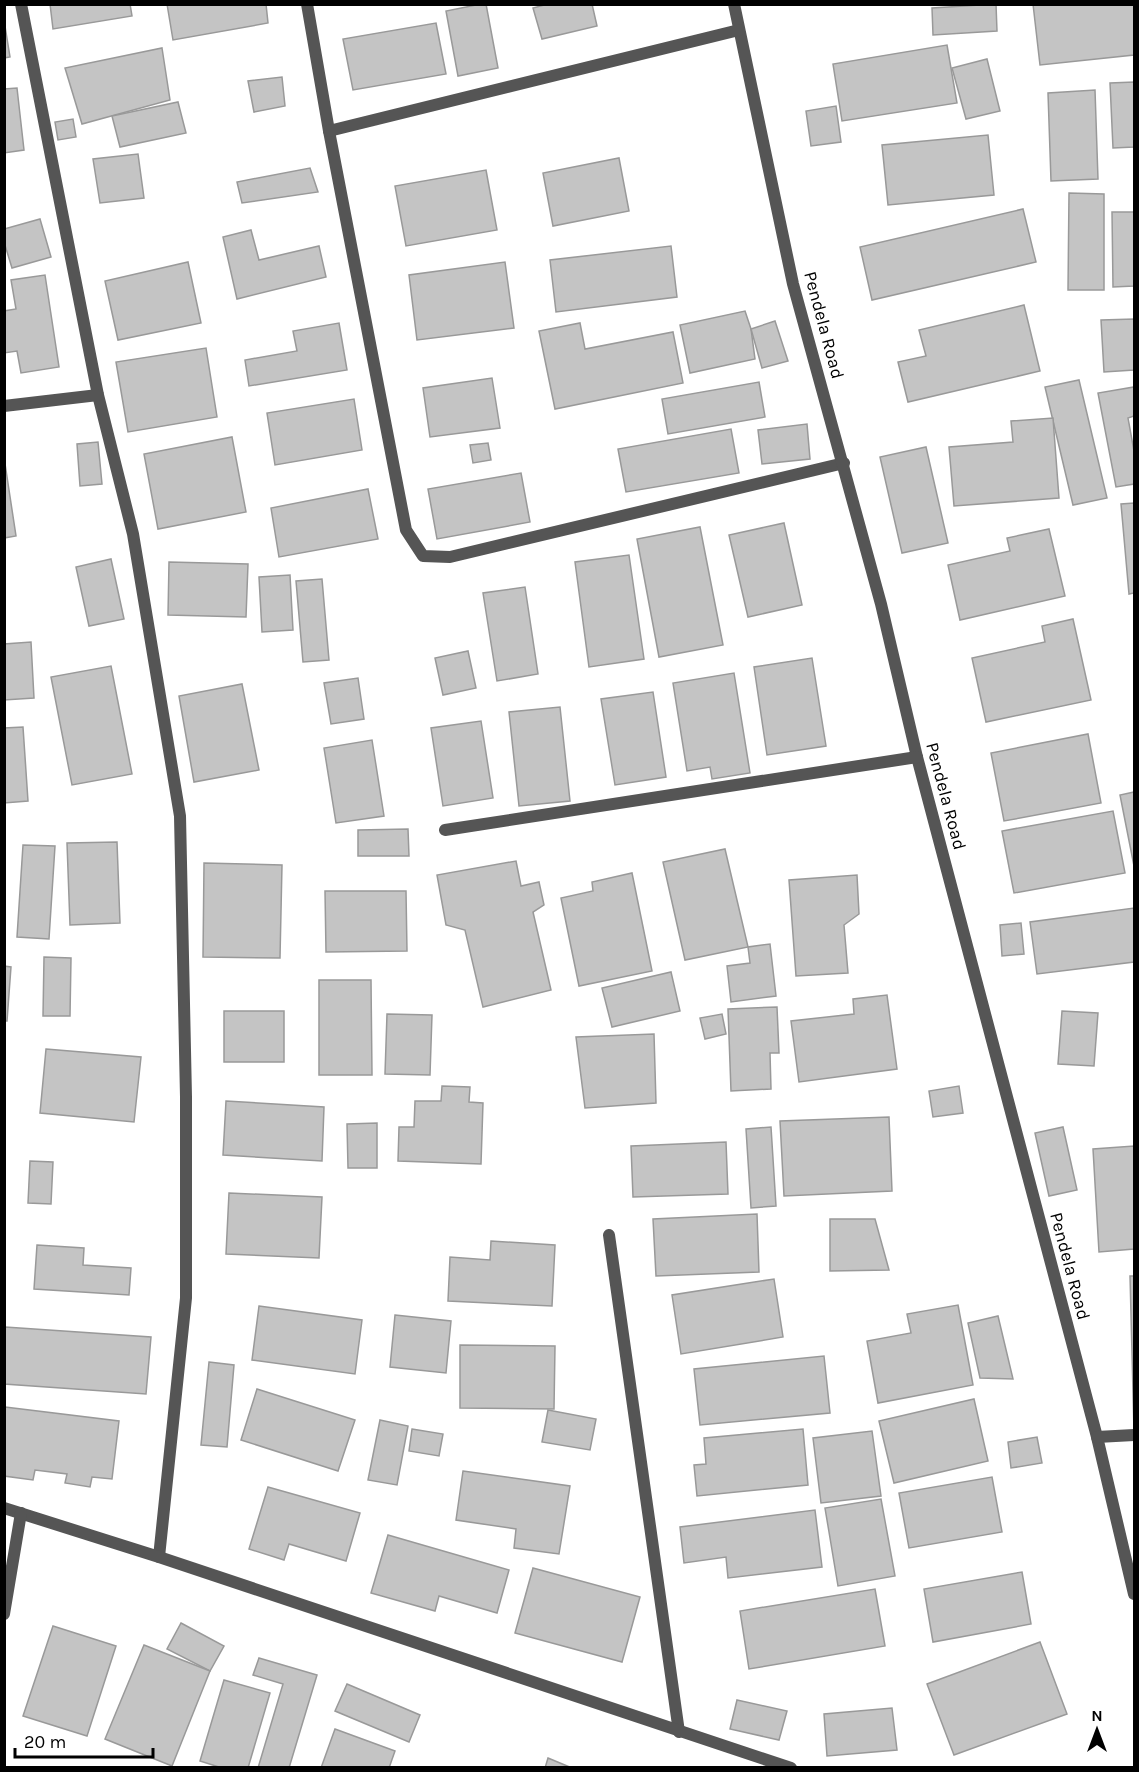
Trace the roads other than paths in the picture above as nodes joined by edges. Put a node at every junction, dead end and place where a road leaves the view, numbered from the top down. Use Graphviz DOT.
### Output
graph roads {
  1 [pos="21,4"];
  2 [pos="307,4"];
  3 [pos="734,4"];
  4 [pos="739,30"];
  5 [pos="329,131"];
  6 [pos="98,395"];
  7 [pos="4,406"];
  8 [pos="844,463"];
  9 [pos="917,757"];
  10 [pos="445,830"];
  11 [pos="609,1235"];
  12 [pos="1134,1435"];
  13 [pos="1097,1437"];
  14 [pos="4,1508"];
  15 [pos="21,1513"];
  16 [pos="159,1557"];
  17 [pos="1134,1594"];
  18 [pos="4,1614"];
  19 [pos="679,1732"];
  20 [pos="791,1767"];
  1 -- 6 [label="street"];
  2 -- 5 [label="street"];
  3 -- 4 [label="street, Pendela Road"];
  4 -- 5 [label="street"];
  4 -- 8 [label="street, Pendela Road"];
  5 -- 8 [label="street"];
  6 -- 7 [label="street"];
  6 -- 16 [label="street"];
  8 -- 9 [label="street, Pendela Road"];
  9 -- 10 [label="street"];
  9 -- 13 [label="street, Pendela Road"];
  11 -- 19 [label="street"];
  12 -- 13 [label="street"];
  13 -- 17 [label="street, Pendela Road"];
  14 -- 15 [label="street"];
  15 -- 16 [label="street"];
  15 -- 18 [label="street"];
  16 -- 19 [label="street"];
  19 -- 20 [label="street"];
}
